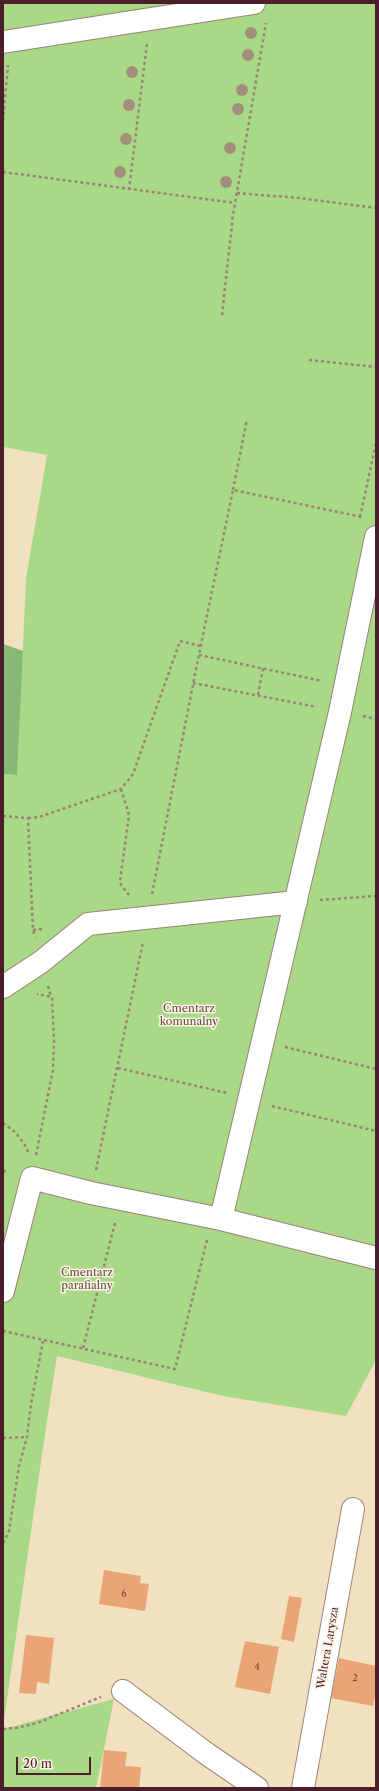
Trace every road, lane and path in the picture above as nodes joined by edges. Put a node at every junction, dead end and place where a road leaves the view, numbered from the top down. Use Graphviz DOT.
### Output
graph roads {
  1 [pos="261,10"];
  2 [pos="149,18"];
  3 [pos="6,41"];
  4 [pos="3,121"];
  5 [pos="3,172"];
  6 [pos="129,190"];
  7 [pos="237,193"];
  8 [pos="235,203"];
  9 [pos="376,208"];
  10 [pos="222,315"];
  11 [pos="309,360"];
  12 [pos="376,367"];
  13 [pos="248,419"];
  14 [pos="376,443"];
  15 [pos="233,490"];
  16 [pos="361,517"];
  17 [pos="367,531"];
  18 [pos="201,646"];
  19 [pos="199,655"];
  20 [pos="264,668"];
  21 [pos="194,678"];
  22 [pos="326,680"];
  23 [pos="194,682"];
  24 [pos="258,695"];
  25 [pos="340,712"];
  26 [pos="121,788"];
  27 [pos="3,816"];
  28 [pos="28,818"];
  29 [pos="376,896"];
  30 [pos="131,898"];
  31 [pos="296,902"];
  32 [pos="32,911"];
  33 [pos="3,987"];
  34 [pos="37,994"];
  35 [pos="264,1042"];
  36 [pos="118,1068"];
  37 [pos="376,1069"];
  38 [pos="250,1100"];
  39 [pos="3,1123"];
  40 [pos="376,1131"];
  41 [pos="33,1171"];
  42 [pos="122,1199"];
  43 [pos="217,1218"];
  44 [pos="376,1258"];
  45 [pos="3,1291"];
  46 [pos="3,1331"];
  47 [pos="43,1341"];
  48 [pos="83,1348"];
  49 [pos="27,1437"];
  50 [pos="3,1438"];
  51 [pos="353,1509"];
  52 [pos="3,1543"];
  53 [pos="123,1691"];
  54 [pos="3,1728"];
  55 [pos="257,1788"];
  56 [pos="303,1788"];
  1 -- 2 [label="street"];
  1 -- 7 [label="path"];
  2 -- 3 [label="street"];
  2 -- 6 [label="path"];
  3 -- 4 [label="path"];
  5 -- 6 [label="path"];
  6 -- 8 [label="path"];
  7 -- 8 [label="path"];
  7 -- 9 [label="path"];
  8 -- 10 [label="path"];
  11 -- 12 [label="path"];
  13 -- 15 [label="path"];
  14 -- 16 [label="path"];
  15 -- 16 [label="path"];
  15 -- 18 [label="path"];
  16 -- 17 [label="path"];
  17 -- 25 [label="street"];
  18 -- 19 [label="path"];
  18 -- 26 [label="path"];
  19 -- 20 [label="path"];
  19 -- 21 [label="path"];
  20 -- 22 [label="path"];
  20 -- 24 [label="path"];
  23 -- 24 [label="path"];
  24 -- 25 [label="path"];
  25 -- 31 [label="street"];
  26 -- 28 [label="path"];
  26 -- 30 [label="path"];
  27 -- 28 [label="path"];
  28 -- 32 [label="path"];
  29 -- 31 [label="path"];
  31 -- 33 [label="street"];
  31 -- 35 [label="street"];
  34 -- 41 [label="path"];
  35 -- 37 [label="path"];
  35 -- 38 [label="street"];
  36 -- 38 [label="path"];
  38 -- 40 [label="path"];
  38 -- 43 [label="street"];
  39 -- 41 [label="path"];
  41 -- 42 [label="street"];
  41 -- 45 [label="street"];
  42 -- 43 [label="street"];
  42 -- 48 [label="path"];
  43 -- 44 [label="street"];
  43 -- 48 [label="path"];
  46 -- 47 [label="path"];
  47 -- 48 [label="path"];
  47 -- 49 [label="path"];
  49 -- 50 [label="path"];
  49 -- 52 [label="path"];
  51 -- 56 [label="street, Waltera Larysza"];
  53 -- 54 [label="path"];
  53 -- 55 [label="street"];
}
